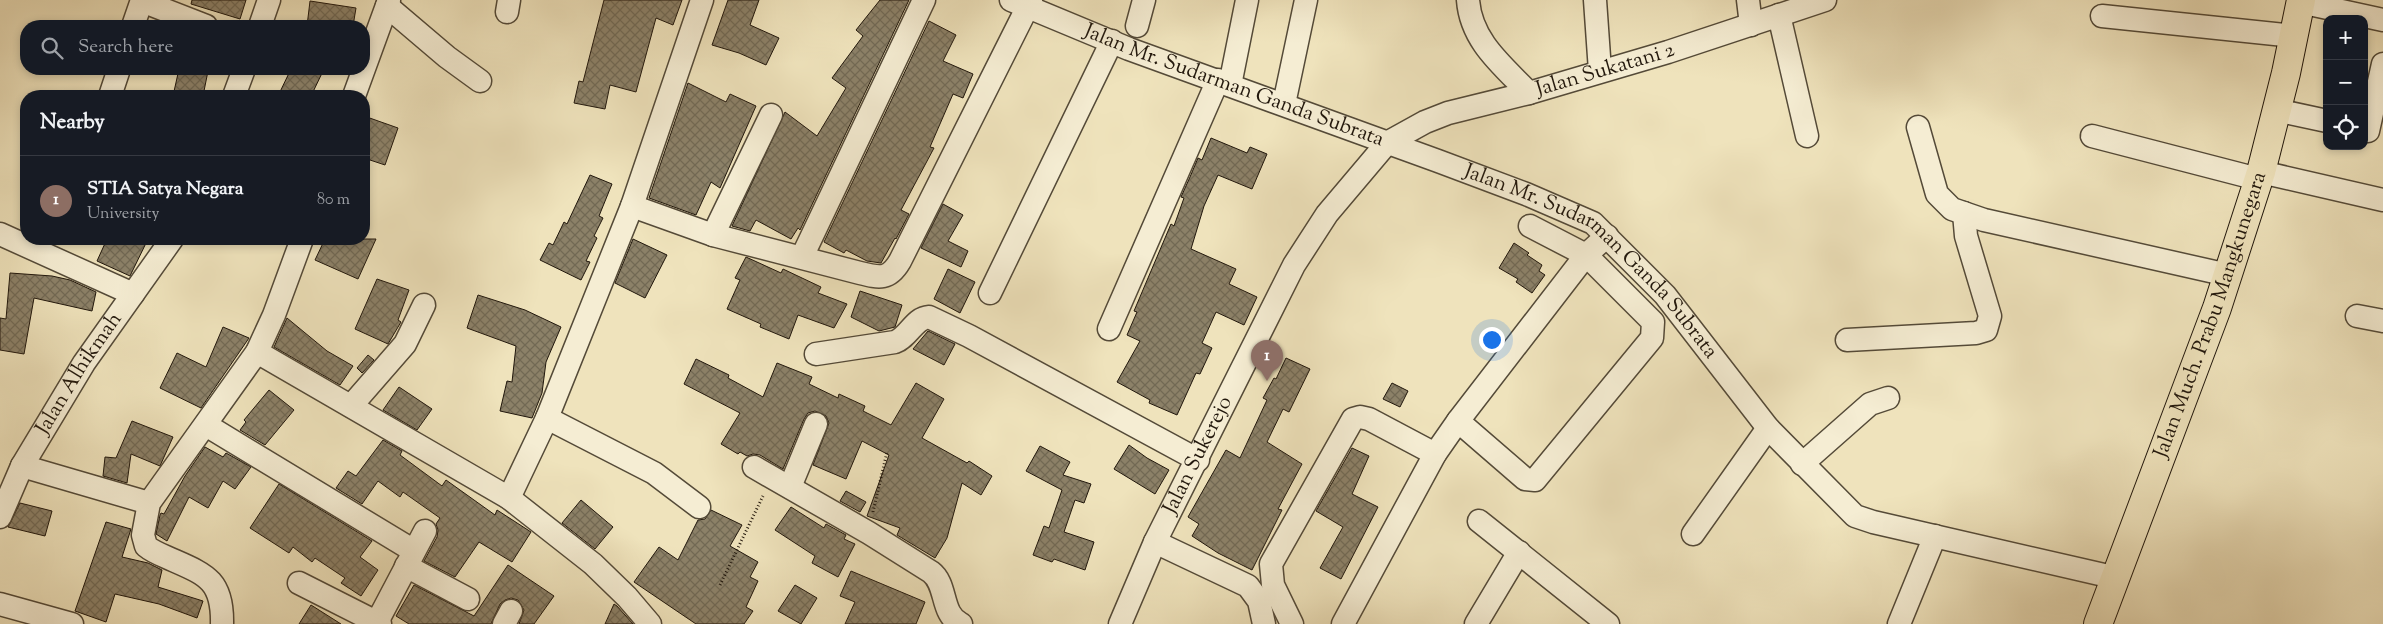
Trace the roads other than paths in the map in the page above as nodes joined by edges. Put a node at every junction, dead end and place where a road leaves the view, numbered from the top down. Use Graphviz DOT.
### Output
graph roads {
  1 [pos="142,0"];
  2 [pos="268,0"];
  3 [pos="702,0"];
  4 [pos="924,0"];
  5 [pos="1144,0"];
  6 [pos="1247,0"];
  7 [pos="1306,0"];
  8 [pos="1468,0"];
  9 [pos="1595,0"];
  10 [pos="1748,0"];
  11 [pos="1825,0"];
  12 [pos="2301,1"];
  13 [pos="1024,2"];
  14 [pos="388,3"];
  15 [pos="1778,15"];
  16 [pos="2102,16"];
  17 [pos="135,20"];
  18 [pos="191,20"];
  19 [pos="262,20"];
  20 [pos="2383,20"];
  21 [pos="1751,24"];
  22 [pos="1137,26"];
  23 [pos="2294,36"];
  24 [pos="1112,42"];
  25 [pos="370,52"];
  26 [pos="2383,64"];
  27 [pos="1600,72"];
  28 [pos="117,75"];
  29 [pos="242,75"];
  30 [pos="362,75"];
  31 [pos="480,81"];
  32 [pos="1224,83"];
  33 [pos="112,90"];
  34 [pos="236,90"];
  35 [pos="356,90"];
  36 [pos="1529,92"];
  37 [pos="1284,104"];
  38 [pos="2276,110"];
  39 [pos="771,115"];
  40 [pos="2323,120"];
  41 [pos="1918,127"];
  42 [pos="2372,132"];
  43 [pos="1807,136"];
  44 [pos="2092,136"];
  45 [pos="1387,143"];
  46 [pos="2260,175"];
  47 [pos="2383,200"];
  48 [pos="632,206"];
  49 [pos="1964,213"];
  50 [pos="1530,226"];
  51 [pos="0,234"];
  52 [pos="714,235"];
  53 [pos="1607,236"];
  54 [pos="20,243"];
  55 [pos="24,245"];
  56 [pos="168,245"];
  57 [pos="300,245"];
  58 [pos="1586,255"];
  59 [pos="802,257"];
  60 [pos="2228,275"];
  61 [pos="990,293"];
  62 [pos="133,294"];
  63 [pos="424,304"];
  64 [pos="2357,316"];
  65 [pos="2383,322"];
  66 [pos="1109,329"];
  67 [pos="1847,340"];
  68 [pos="257,352"];
  69 [pos="816,354"];
  70 [pos="1888,398"];
  71 [pos="351,406"];
  72 [pos="546,418"];
  73 [pos="1458,421"];
  74 [pos="816,424"];
  75 [pos="206,425"];
  76 [pos="1768,428"];
  77 [pos="1435,454"];
  78 [pos="1198,460"];
  79 [pos="1802,464"];
  80 [pos="22,466"];
  81 [pos="509,498"];
  82 [pos="148,503"];
  83 [pos="699,507"];
  84 [pos="0,517"];
  85 [pos="1479,521"];
  86 [pos="425,531"];
  87 [pos="1694,534"];
  88 [pos="1934,536"];
  89 [pos="1155,542"];
  90 [pos="1519,552"];
  91 [pos="410,558"];
  92 [pos="2117,578"];
  93 [pos="299,583"];
  94 [pos="468,599"];
  95 [pos="0,604"];
  96 [pos="378,623"];
  97 [pos="72,624"];
  98 [pos="222,624"];
  99 [pos="648,624"];
  100 [pos="961,624"];
  101 [pos="1120,624"];
  102 [pos="1264,624"];
  103 [pos="1292,624"];
  104 [pos="1343,624"];
  105 [pos="1476,624"];
  106 [pos="1608,624"];
  107 [pos="1899,624"];
  108 [pos="2098,624"];
  1 -- 17 [label="street"];
  1 -- 18 [label="street"];
  2 -- 19 [label="street"];
  3 -- 48 [label="street"];
  4 -- 59 [label="street"];
  5 -- 22 [label="street"];
  6 -- 32 [label="street"];
  7 -- 37 [label="street"];
  8 -- 36 [label="street"];
  9 -- 27 [label="street"];
  10 -- 21 [label="street"];
  11 -- 15 [label="street, Jalan Sukatani 2"];
  12 -- 20 [label="street"];
  12 -- 23 [label="main road, Jalan Much. Prabu Mangkunegara"];
  13 -- 24 [label="street, Jalan Mr. Sudarman Ganda Subrata"];
  13 -- 59 [label="street"];
  14 -- 25 [label="street"];
  14 -- 31 [label="street"];
  15 -- 21 [label="street, Jalan Sukatani 2"];
  15 -- 43 [label="street"];
  16 -- 23 [label="street"];
  21 -- 27 [label="street, Jalan Sukatani 2"];
  23 -- 38 [label="main road, Jalan Much. Prabu Mangkunegara"];
  24 -- 32 [label="street, Jalan Mr. Sudarman Ganda Subrata"];
  24 -- 61 [label="street"];
  26 -- 42 [label="street"];
  27 -- 36 [label="street, Jalan Sukatani 2"];
  28 -- 33 [label="street"];
  29 -- 34 [label="street"];
  30 -- 35 [label="street"];
  32 -- 37 [label="street, Jalan Mr. Sudarman Ganda Subrata"];
  32 -- 66 [label="street"];
  36 -- 45 [label="street, Jalan Sukatani 2"];
  37 -- 45 [label="street, Jalan Mr. Sudarman Ganda Subrata"];
  38 -- 40 [label="street"];
  38 -- 46 [label="main road, Jalan Much. Prabu Mangkunegara"];
  39 -- 52 [label="street"];
  41 -- 49 [label="street"];
  44 -- 46 [label="street"];
  45 -- 53 [label="street, Jalan Mr. Sudarman Ganda Subrata"];
  45 -- 78 [label="street, Jalan Sukerejo"];
  46 -- 47 [label="street"];
  46 -- 60 [label="main road, Jalan Much. Prabu Mangkunegara"];
  48 -- 52 [label="street"];
  48 -- 72 [label="street"];
  49 -- 60 [label="street"];
  49 -- 67 [label="street"];
  50 -- 58 [label="street"];
  51 -- 54 [label="street"];
  52 -- 59 [label="street"];
  53 -- 58 [label="street"];
  53 -- 76 [label="street, Jalan Mr. Sudarman Ganda Subrata"];
  55 -- 62 [label="street"];
  56 -- 62 [label="street, Jalan Alhikmah"];
  57 -- 68 [label="street"];
  58 -- 73 [label="street"];
  58 -- 73 [label="street"];
  60 -- 92 [label="main road, Jalan Much. Prabu Mangkunegara"];
  62 -- 80 [label="street, Jalan Alhikmah"];
  63 -- 71 [label="street"];
  64 -- 65 [label="street"];
  68 -- 71 [label="street"];
  68 -- 75 [label="street"];
  69 -- 78 [label="street"];
  70 -- 79 [label="street"];
  71 -- 81 [label="street"];
  72 -- 81 [label="street"];
  72 -- 83 [label="street"];
  73 -- 77 [label="street"];
  74 -- 100 [label="street"];
  75 -- 82 [label="street"];
  75 -- 91 [label="street"];
  76 -- 79 [label="street, Jalan Mr. Sudarman Ganda Subrata"];
  76 -- 87 [label="street"];
  77 -- 103 [label="street"];
  77 -- 104 [label="street"];
  78 -- 89 [label="street, Jalan Sukerejo"];
  79 -- 88 [label="street, Jalan Mr. Sudarman Ganda Subrata"];
  80 -- 82 [label="street"];
  80 -- 84 [label="street, Jalan Alhikmah"];
  81 -- 99 [label="street"];
  82 -- 98 [label="street"];
  85 -- 90 [label="street"];
  86 -- 91 [label="street"];
  88 -- 92 [label="street, Jalan Mr. Sudarman Ganda Subrata"];
  88 -- 107 [label="street"];
  89 -- 101 [label="street, Jalan Sukerejo"];
  89 -- 102 [label="street"];
  90 -- 105 [label="street"];
  90 -- 106 [label="street"];
  91 -- 94 [label="street"];
  91 -- 96 [label="street"];
  92 -- 108 [label="main road, Jalan Much. Prabu Mangkunegara"];
  93 -- 96 [label="street"];
  95 -- 97 [label="street"];
}
